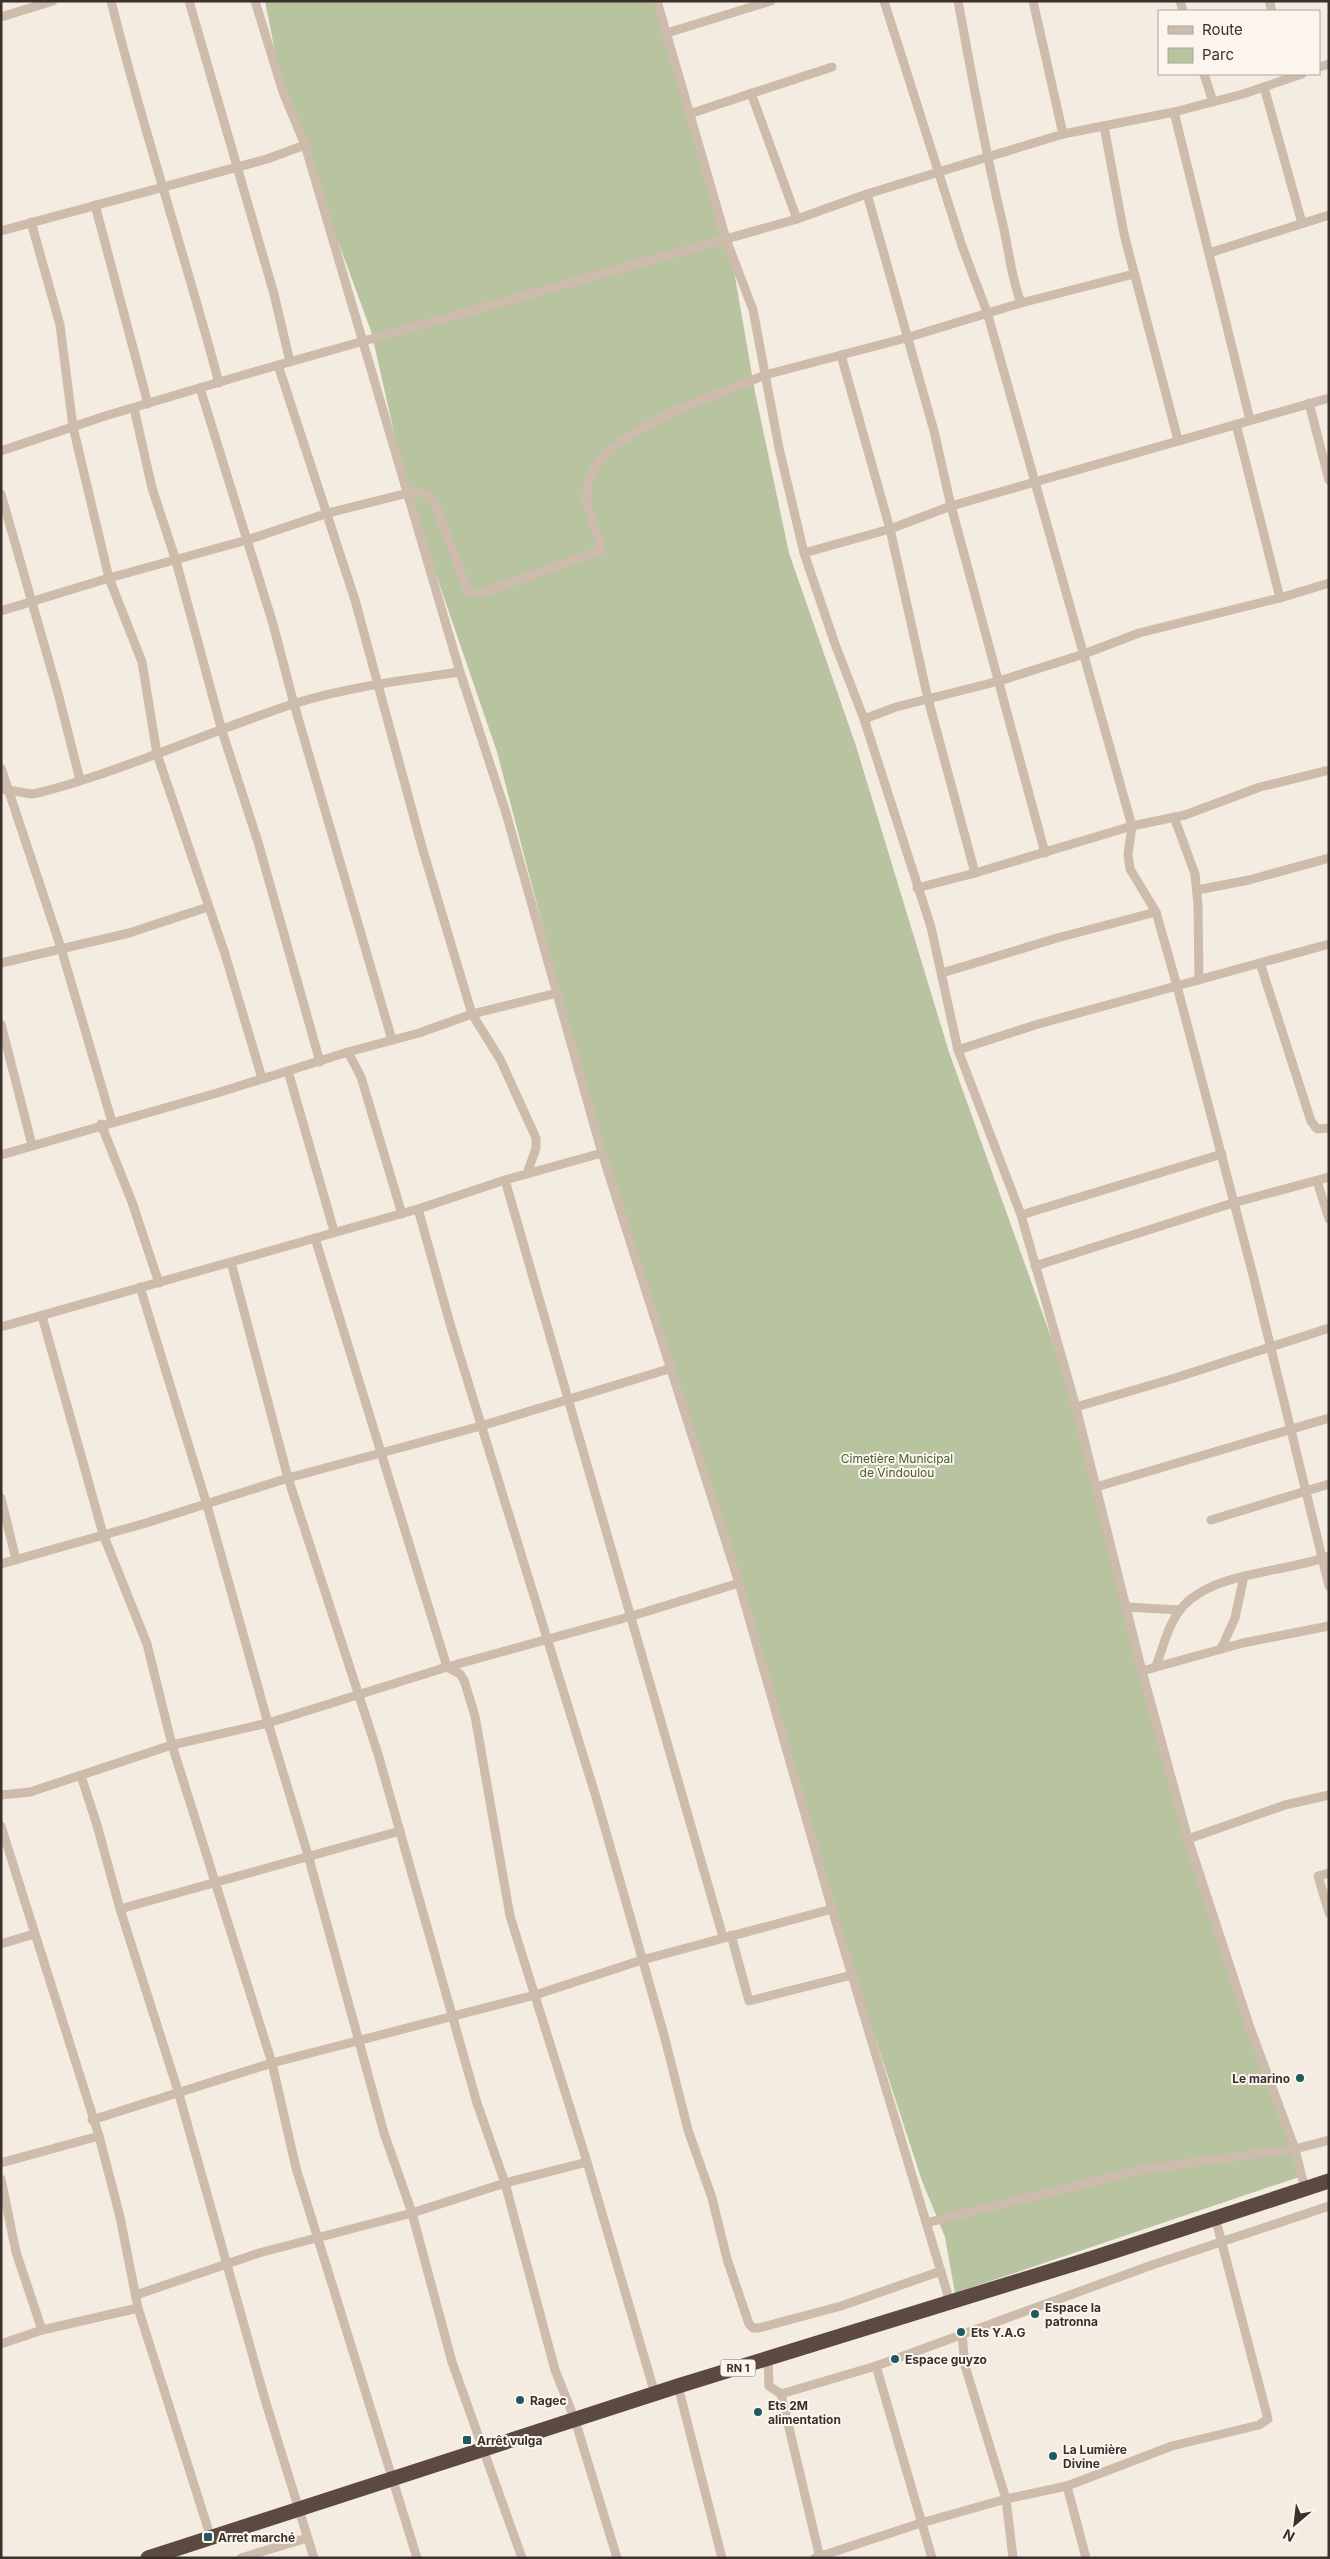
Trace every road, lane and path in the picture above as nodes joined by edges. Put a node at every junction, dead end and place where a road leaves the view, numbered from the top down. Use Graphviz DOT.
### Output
graph roads {
  1 [pos="53,1"];
  2 [pos="111,1"];
  3 [pos="189,1"];
  4 [pos="255,1"];
  5 [pos="657,1"];
  6 [pos="771,1"];
  7 [pos="884,1"];
  8 [pos="958,1"];
  9 [pos="1034,1"];
  10 [pos="746,4"];
  11 [pos="27,5"];
  12 [pos="1,18"];
  13 [pos="667,34"];
  14 [pos="832,67"];
  15 [pos="1204,75"];
  16 [pos="1289,76"];
  17 [pos="1264,87"];
  18 [pos="750,93"];
  19 [pos="1213,102"];
  20 [pos="1174,112"];
  21 [pos="689,114"];
  22 [pos="1104,126"];
  23 [pos="1064,134"];
  24 [pos="305,145"];
  25 [pos="987,156"];
  26 [pos="236,167"];
  27 [pos="940,173"];
  28 [pos="162,186"];
  29 [pos="867,194"];
  30 [pos="95,205"];
  31 [pos="1329,215"];
  32 [pos="797,220"];
  33 [pos="31,222"];
  34 [pos="1302,223"];
  35 [pos="1,231"];
  36 [pos="726,239"];
  37 [pos="1209,253"];
  38 [pos="1134,274"];
  39 [pos="1021,303"];
  40 [pos="987,312"];
  41 [pos="906,338"];
  42 [pos="362,342"];
  43 [pos="841,355"];
  44 [pos="290,362"];
  45 [pos="278,365"];
  46 [pos="765,375"];
  47 [pos="219,383"];
  48 [pos="200,388"];
  49 [pos="1329,398"];
  50 [pos="1309,403"];
  51 [pos="148,404"];
  52 [pos="134,408"];
  53 [pos="1250,420"];
  54 [pos="1236,424"];
  55 [pos="72,427"];
  56 [pos="1178,440"];
  57 [pos="1,451"];
  58 [pos="1329,480"];
  59 [pos="1036,482"];
  60 [pos="1,494"];
  61 [pos="408,494"];
  62 [pos="951,506"];
  63 [pos="328,513"];
  64 [pos="890,529"];
  65 [pos="246,540"];
  66 [pos="804,553"];
  67 [pos="176,561"];
  68 [pos="109,578"];
  69 [pos="1329,583"];
  70 [pos="1280,598"];
  71 [pos="31,603"];
  72 [pos="1,611"];
  73 [pos="1084,654"];
  74 [pos="460,672"];
  75 [pos="999,681"];
  76 [pos="380,684"];
  77 [pos="928,699"];
  78 [pos="294,704"];
  79 [pos="864,719"];
  80 [pos="222,731"];
  81 [pos="157,754"];
  82 [pos="1,768"];
  83 [pos="1329,770"];
  84 [pos="80,780"];
  85 [pos="4,788"];
  86 [pos="1174,817"];
  87 [pos="1132,826"];
  88 [pos="1045,853"];
  89 [pos="1329,858"];
  90 [pos="976,873"];
  91 [pos="918,888"];
  92 [pos="1196,890"];
  93 [pos="208,907"];
  94 [pos="1156,912"];
  95 [pos="1329,944"];
  96 [pos="61,948"];
  97 [pos="1,963"];
  98 [pos="1260,964"];
  99 [pos="942,973"];
  100 [pos="1199,980"];
  101 [pos="1177,986"];
  102 [pos="557,994"];
  103 [pos="472,1014"];
  104 [pos="1,1024"];
  105 [pos="392,1040"];
  106 [pos="958,1050"];
  107 [pos="348,1052"];
  108 [pos="320,1062"];
  109 [pos="288,1071"];
  110 [pos="262,1078"];
  111 [pos="112,1122"];
  112 [pos="101,1124"];
  113 [pos="1329,1128"];
  114 [pos="32,1145"];
  115 [pos="602,1153"];
  116 [pos="1222,1154"];
  117 [pos="1,1155"];
  118 [pos="527,1174"];
  119 [pos="1329,1177"];
  120 [pos="505,1180"];
  121 [pos="1317,1181"];
  122 [pos="1233,1203"];
  123 [pos="418,1210"];
  124 [pos="402,1214"];
  125 [pos="1021,1215"];
  126 [pos="1329,1219"];
  127 [pos="334,1231"];
  128 [pos="315,1238"];
  129 [pos="231,1262"];
  130 [pos="1035,1266"];
  131 [pos="159,1283"];
  132 [pos="140,1287"];
  133 [pos="42,1316"];
  134 [pos="1,1327"];
  135 [pos="1329,1328"];
  136 [pos="1270,1346"];
  137 [pos="672,1368"];
  138 [pos="567,1400"];
  139 [pos="1076,1407"];
  140 [pos="1329,1418"];
  141 [pos="481,1426"];
  142 [pos="1291,1430"];
  143 [pos="380,1452"];
  144 [pos="288,1478"];
  145 [pos="1329,1484"];
  146 [pos="1096,1487"];
  147 [pos="1305,1492"];
  148 [pos="1,1498"];
  149 [pos="207,1505"];
  150 [pos="1211,1520"];
  151 [pos="103,1534"];
  152 [pos="1325,1558"];
  153 [pos="16,1560"];
  154 [pos="1,1564"];
  155 [pos="1244,1576"];
  156 [pos="739,1583"];
  157 [pos="1329,1586"];
  158 [pos="1126,1607"];
  159 [pos="1180,1610"];
  160 [pos="632,1616"];
  161 [pos="1329,1626"];
  162 [pos="547,1640"];
  163 [pos="1221,1649"];
  164 [pos="1156,1666"];
  165 [pos="447,1668"];
  166 [pos="1142,1671"];
  167 [pos="357,1695"];
  168 [pos="268,1724"];
  169 [pos="172,1745"];
  170 [pos="81,1776"];
  171 [pos="1,1795"];
  172 [pos="1329,1795"];
  173 [pos="1,1826"];
  174 [pos="400,1831"];
  175 [pos="1188,1839"];
  176 [pos="308,1855"];
  177 [pos="1329,1873"];
  178 [pos="214,1884"];
  179 [pos="120,1909"];
  180 [pos="832,1909"];
  181 [pos="1329,1913"];
  182 [pos="34,1934"];
  183 [pos="727,1936"];
  184 [pos="1,1944"];
  185 [pos="642,1960"];
  186 [pos="852,1975"];
  187 [pos="535,1995"];
  188 [pos="453,2017"];
  189 [pos="358,2040"];
  190 [pos="272,2063"];
  191 [pos="178,2091"];
  192 [pos="92,2120"];
  193 [pos="98,2136"];
  194 [pos="1329,2140"];
  195 [pos="1295,2149"];
  196 [pos="587,2162"];
  197 [pos="1,2163"];
  198 [pos="1,2179"];
  199 [pos="1329,2181"];
  200 [pos="505,2183"];
  201 [pos="1305,2189"];
  202 [pos="1329,2206"];
  203 [pos="412,2213"];
  204 [pos="1215,2217"];
  205 [pos="926,2223"];
  206 [pos="317,2236"];
  207 [pos="1224,2242"];
  208 [pos="227,2265"];
  209 [pos="941,2271"];
  210 [pos="136,2295"];
  211 [pos="950,2302"];
  212 [pos="138,2308"];
  213 [pos="42,2330"];
  214 [pos="962,2334"];
  215 [pos="1,2344"];
  216 [pos="768,2359"];
  217 [pos="876,2366"];
  218 [pos="678,2386"];
  219 [pos="655,2394"];
  220 [pos="781,2394"];
  221 [pos="575,2420"];
  222 [pos="481,2449"];
  223 [pos="391,2478"];
  224 [pos="1067,2486"];
  225 [pos="1006,2499"];
  226 [pos="298,2510"];
  227 [pos="922,2523"];
  228 [pos="210,2538"];
  229 [pos="307,2538"];
  230 [pos="818,2557"];
  231 [pos="148,2558"];
  232 [pos="241,2558"];
  233 [pos="314,2558"];
  234 [pos="417,2558"];
  235 [pos="522,2558"];
  236 [pos="617,2558"];
  237 [pos="722,2558"];
  238 [pos="932,2558"];
  239 [pos="1013,2558"];
  240 [pos="1086,2558"];
  1 -- 11 [label="street"];
  2 -- 28 [label="street"];
  3 -- 26 [label="street"];
  4 -- 24 [label="street"];
  5 -- 13 [label="street"];
  6 -- 10 [label="street"];
  7 -- 27 [label="street"];
  8 -- 25 [label="street"];
  9 -- 23 [label="street"];
  10 -- 13 [label="street"];
  11 -- 12 [label="street"];
  13 -- 21 [label="street"];
  14 -- 18 [label="street"];
  15 -- 19 [label="street"];
  16 -- 17 [label="street"];
  17 -- 19 [label="street"];
  17 -- 34 [label="street"];
  18 -- 21 [label="street"];
  18 -- 32 [label="street"];
  19 -- 20 [label="street"];
  20 -- 22 [label="street"];
  20 -- 37 [label="street"];
  21 -- 36 [label="street"];
  22 -- 23 [label="street"];
  22 -- 38 [label="street"];
  23 -- 25 [label="street"];
  24 -- 26 [label="street"];
  24 -- 42 [label="street"];
  25 -- 27 [label="street"];
  25 -- 39 [label="street"];
  26 -- 28 [label="street"];
  26 -- 44 [label="street"];
  27 -- 29 [label="street"];
  27 -- 40 [label="street"];
  28 -- 30 [label="street"];
  28 -- 47 [label="street"];
  29 -- 32 [label="street"];
  29 -- 41 [label="street"];
  30 -- 33 [label="street"];
  30 -- 51 [label="street"];
  31 -- 34 [label="street"];
  32 -- 36 [label="street"];
  33 -- 35 [label="street"];
  33 -- 55 [label="street"];
  34 -- 37 [label="street"];
  36 -- 42 [label="street"];
  36 -- 46 [label="street"];
  37 -- 53 [label="street"];
  38 -- 39 [label="street"];
  38 -- 56 [label="street"];
  39 -- 40 [label="street"];
  40 -- 41 [label="street"];
  40 -- 59 [label="street"];
  41 -- 43 [label="street"];
  41 -- 62 [label="street"];
  42 -- 44 [label="street"];
  42 -- 61 [label="street"];
  43 -- 46 [label="street"];
  43 -- 64 [label="street"];
  44 -- 45 [label="street"];
  45 -- 47 [label="street"];
  45 -- 63 [label="street"];
  46 -- 61 [label="street"];
  46 -- 66 [label="street"];
  47 -- 48 [label="street"];
  48 -- 51 [label="street"];
  48 -- 65 [label="street"];
  49 -- 50 [label="street"];
  50 -- 53 [label="street"];
  50 -- 58 [label="street"];
  51 -- 52 [label="street"];
  52 -- 55 [label="street"];
  52 -- 67 [label="street"];
  53 -- 54 [label="street"];
  54 -- 56 [label="street"];
  54 -- 70 [label="street"];
  55 -- 57 [label="street"];
  55 -- 68 [label="street"];
  56 -- 59 [label="street"];
  59 -- 62 [label="street"];
  59 -- 73 [label="street"];
  60 -- 71 [label="street"];
  61 -- 63 [label="street"];
  61 -- 74 [label="street"];
  62 -- 64 [label="street"];
  62 -- 75 [label="street"];
  63 -- 65 [label="street"];
  63 -- 76 [label="street"];
  64 -- 66 [label="street"];
  64 -- 77 [label="street"];
  65 -- 67 [label="street"];
  65 -- 78 [label="street"];
  66 -- 79 [label="street"];
  67 -- 68 [label="street"];
  67 -- 80 [label="street"];
  68 -- 71 [label="street"];
  68 -- 81 [label="street"];
  69 -- 70 [label="street"];
  70 -- 73 [label="street"];
  71 -- 72 [label="street"];
  71 -- 84 [label="street"];
  73 -- 75 [label="street"];
  73 -- 87 [label="street"];
  74 -- 76 [label="street"];
  74 -- 102 [label="street"];
  75 -- 77 [label="street"];
  75 -- 88 [label="street"];
  76 -- 78 [label="street"];
  76 -- 103 [label="street"];
  77 -- 79 [label="street"];
  77 -- 90 [label="street"];
  78 -- 80 [label="street"];
  78 -- 105 [label="street"];
  79 -- 91 [label="street"];
  80 -- 81 [label="street"];
  80 -- 108 [label="street"];
  81 -- 84 [label="street"];
  81 -- 93 [label="street"];
  82 -- 85 [label="street"];
  83 -- 86 [label="street"];
  84 -- 85 [label="street"];
  85 -- 96 [label="street"];
  86 -- 87 [label="street"];
  86 -- 92 [label="street"];
  87 -- 88 [label="street"];
  87 -- 94 [label="street"];
  88 -- 90 [label="street"];
  89 -- 92 [label="street"];
  90 -- 91 [label="street"];
  91 -- 99 [label="street"];
  92 -- 100 [label="street"];
  93 -- 96 [label="street"];
  93 -- 110 [label="street"];
  94 -- 99 [label="street"];
  94 -- 101 [label="street"];
  95 -- 98 [label="street"];
  96 -- 97 [label="street"];
  96 -- 111 [label="street"];
  98 -- 100 [label="street"];
  98 -- 113 [label="street"];
  99 -- 106 [label="street"];
  100 -- 101 [label="street"];
  101 -- 106 [label="street"];
  101 -- 116 [label="street"];
  102 -- 103 [label="street"];
  102 -- 115 [label="street"];
  103 -- 105 [label="street"];
  103 -- 118 [label="street"];
  104 -- 114 [label="street"];
  105 -- 107 [label="street"];
  106 -- 125 [label="street"];
  107 -- 108 [label="street"];
  107 -- 124 [label="street"];
  108 -- 109 [label="street"];
  109 -- 110 [label="street"];
  109 -- 127 [label="street"];
  110 -- 111 [label="street"];
  111 -- 112 [label="street"];
  112 -- 114 [label="street"];
  112 -- 131 [label="street"];
  114 -- 117 [label="street"];
  115 -- 118 [label="street"];
  115 -- 137 [label="street"];
  116 -- 122 [label="street"];
  116 -- 125 [label="street"];
  118 -- 120 [label="street"];
  119 -- 121 [label="street"];
  120 -- 123 [label="street"];
  120 -- 138 [label="street"];
  121 -- 122 [label="street"];
  121 -- 126 [label="street"];
  122 -- 130 [label="street"];
  122 -- 136 [label="street"];
  123 -- 124 [label="street"];
  123 -- 141 [label="street"];
  124 -- 127 [label="street"];
  125 -- 130 [label="street"];
  127 -- 128 [label="street"];
  128 -- 129 [label="street"];
  128 -- 143 [label="street"];
  129 -- 131 [label="street"];
  129 -- 144 [label="street"];
  130 -- 139 [label="street"];
  131 -- 132 [label="street"];
  132 -- 133 [label="street"];
  132 -- 149 [label="street"];
  133 -- 134 [label="street"];
  133 -- 151 [label="street"];
  135 -- 136 [label="street"];
  136 -- 139 [label="street"];
  136 -- 142 [label="street"];
  137 -- 138 [label="street"];
  137 -- 156 [label="street"];
  138 -- 141 [label="street"];
  138 -- 160 [label="street"];
  139 -- 146 [label="street"];
  140 -- 142 [label="street"];
  141 -- 143 [label="street"];
  141 -- 162 [label="street"];
  142 -- 146 [label="street"];
  142 -- 147 [label="street"];
  143 -- 144 [label="street"];
  143 -- 165 [label="street"];
  144 -- 149 [label="street"];
  144 -- 167 [label="street"];
  145 -- 147 [label="street"];
  146 -- 158 [label="street"];
  147 -- 150 [label="street"];
  147 -- 152 [label="street"];
  148 -- 153 [label="street"];
  149 -- 151 [label="street"];
  149 -- 168 [label="street"];
  151 -- 153 [label="street"];
  151 -- 169 [label="street"];
  152 -- 155 [label="street"];
  152 -- 157 [label="street"];
  153 -- 154 [label="street"];
  155 -- 159 [label="street"];
  155 -- 163 [label="street"];
  156 -- 160 [label="street"];
  156 -- 180 [label="street"];
  158 -- 159 [label="street"];
  158 -- 166 [label="street"];
  159 -- 164 [label="street"];
  160 -- 162 [label="street"];
  160 -- 183 [label="street"];
  161 -- 163 [label="street"];
  162 -- 165 [label="street"];
  162 -- 185 [label="street"];
  163 -- 164 [label="street"];
  164 -- 166 [label="street"];
  165 -- 167 [label="street"];
  165 -- 187 [label="street"];
  166 -- 175 [label="street"];
  167 -- 168 [label="street"];
  167 -- 174 [label="street"];
  168 -- 169 [label="street"];
  168 -- 176 [label="street"];
  169 -- 170 [label="street"];
  169 -- 178 [label="street"];
  170 -- 171 [label="street"];
  170 -- 179 [label="street"];
  172 -- 175 [label="street"];
  173 -- 182 [label="street"];
  174 -- 176 [label="street"];
  174 -- 188 [label="street"];
  175 -- 195 [label="street"];
  176 -- 178 [label="street"];
  176 -- 189 [label="street"];
  177 -- 181 [label="street"];
  178 -- 179 [label="street"];
  178 -- 190 [label="street"];
  179 -- 191 [label="street"];
  180 -- 183 [label="street"];
  180 -- 186 [label="street"];
  182 -- 184 [label="street"];
  182 -- 192 [label="street"];
  183 -- 185 [label="street"];
  183 -- 186 [label="street"];
  185 -- 187 [label="street"];
  185 -- 209 [label="street"];
  186 -- 205 [label="street"];
  187 -- 188 [label="street"];
  187 -- 196 [label="street"];
  188 -- 189 [label="street"];
  188 -- 200 [label="street"];
  189 -- 190 [label="street"];
  189 -- 203 [label="street"];
  190 -- 191 [label="street"];
  190 -- 206 [label="street"];
  191 -- 192 [label="street"];
  191 -- 208 [label="street"];
  192 -- 193 [label="street"];
  193 -- 197 [label="street"];
  193 -- 210 [label="street"];
  194 -- 195 [label="street"];
  195 -- 201 [label="street"];
  195 -- 205 [label="street"];
  196 -- 200 [label="street"];
  196 -- 219 [label="street"];
  198 -- 213 [label="street"];
  199 -- 201 [label="highway, RN 1"];
  200 -- 203 [label="street"];
  200 -- 221 [label="street"];
  201 -- 204 [label="highway, RN 1"];
  202 -- 207 [label="street"];
  203 -- 206 [label="street"];
  203 -- 222 [label="street"];
  204 -- 207 [label="street"];
  204 -- 211 [label="highway, RN 1"];
  205 -- 209 [label="street"];
  206 -- 208 [label="street"];
  206 -- 223 [label="street"];
  207 -- 214 [label="street"];
  207 -- 224 [label="street"];
  208 -- 210 [label="street"];
  208 -- 226 [label="street"];
  209 -- 211 [label="street"];
  210 -- 212 [label="street"];
  211 -- 216 [label="highway, RN 1"];
  212 -- 213 [label="street"];
  212 -- 228 [label="street"];
  213 -- 215 [label="street"];
  214 -- 217 [label="street"];
  214 -- 225 [label="street"];
  216 -- 218 [label="highway, RN 1"];
  216 -- 220 [label="street"];
  217 -- 220 [label="street"];
  217 -- 227 [label="street"];
  218 -- 219 [label="highway, RN 1"];
  218 -- 237 [label="street"];
  219 -- 221 [label="highway, RN 1"];
  220 -- 230 [label="street"];
  221 -- 222 [label="highway, RN 1"];
  221 -- 236 [label="street"];
  222 -- 223 [label="highway, RN 1"];
  222 -- 235 [label="street"];
  223 -- 226 [label="highway, RN 1"];
  223 -- 234 [label="street"];
  224 -- 225 [label="street"];
  224 -- 240 [label="street"];
  225 -- 227 [label="street"];
  225 -- 239 [label="street"];
  226 -- 228 [label="highway, RN 1"];
  226 -- 229 [label="street"];
  227 -- 230 [label="street"];
  227 -- 238 [label="street"];
  228 -- 231 [label="highway, RN 1"];
  229 -- 232 [label="street"];
  229 -- 233 [label="street"];
}
